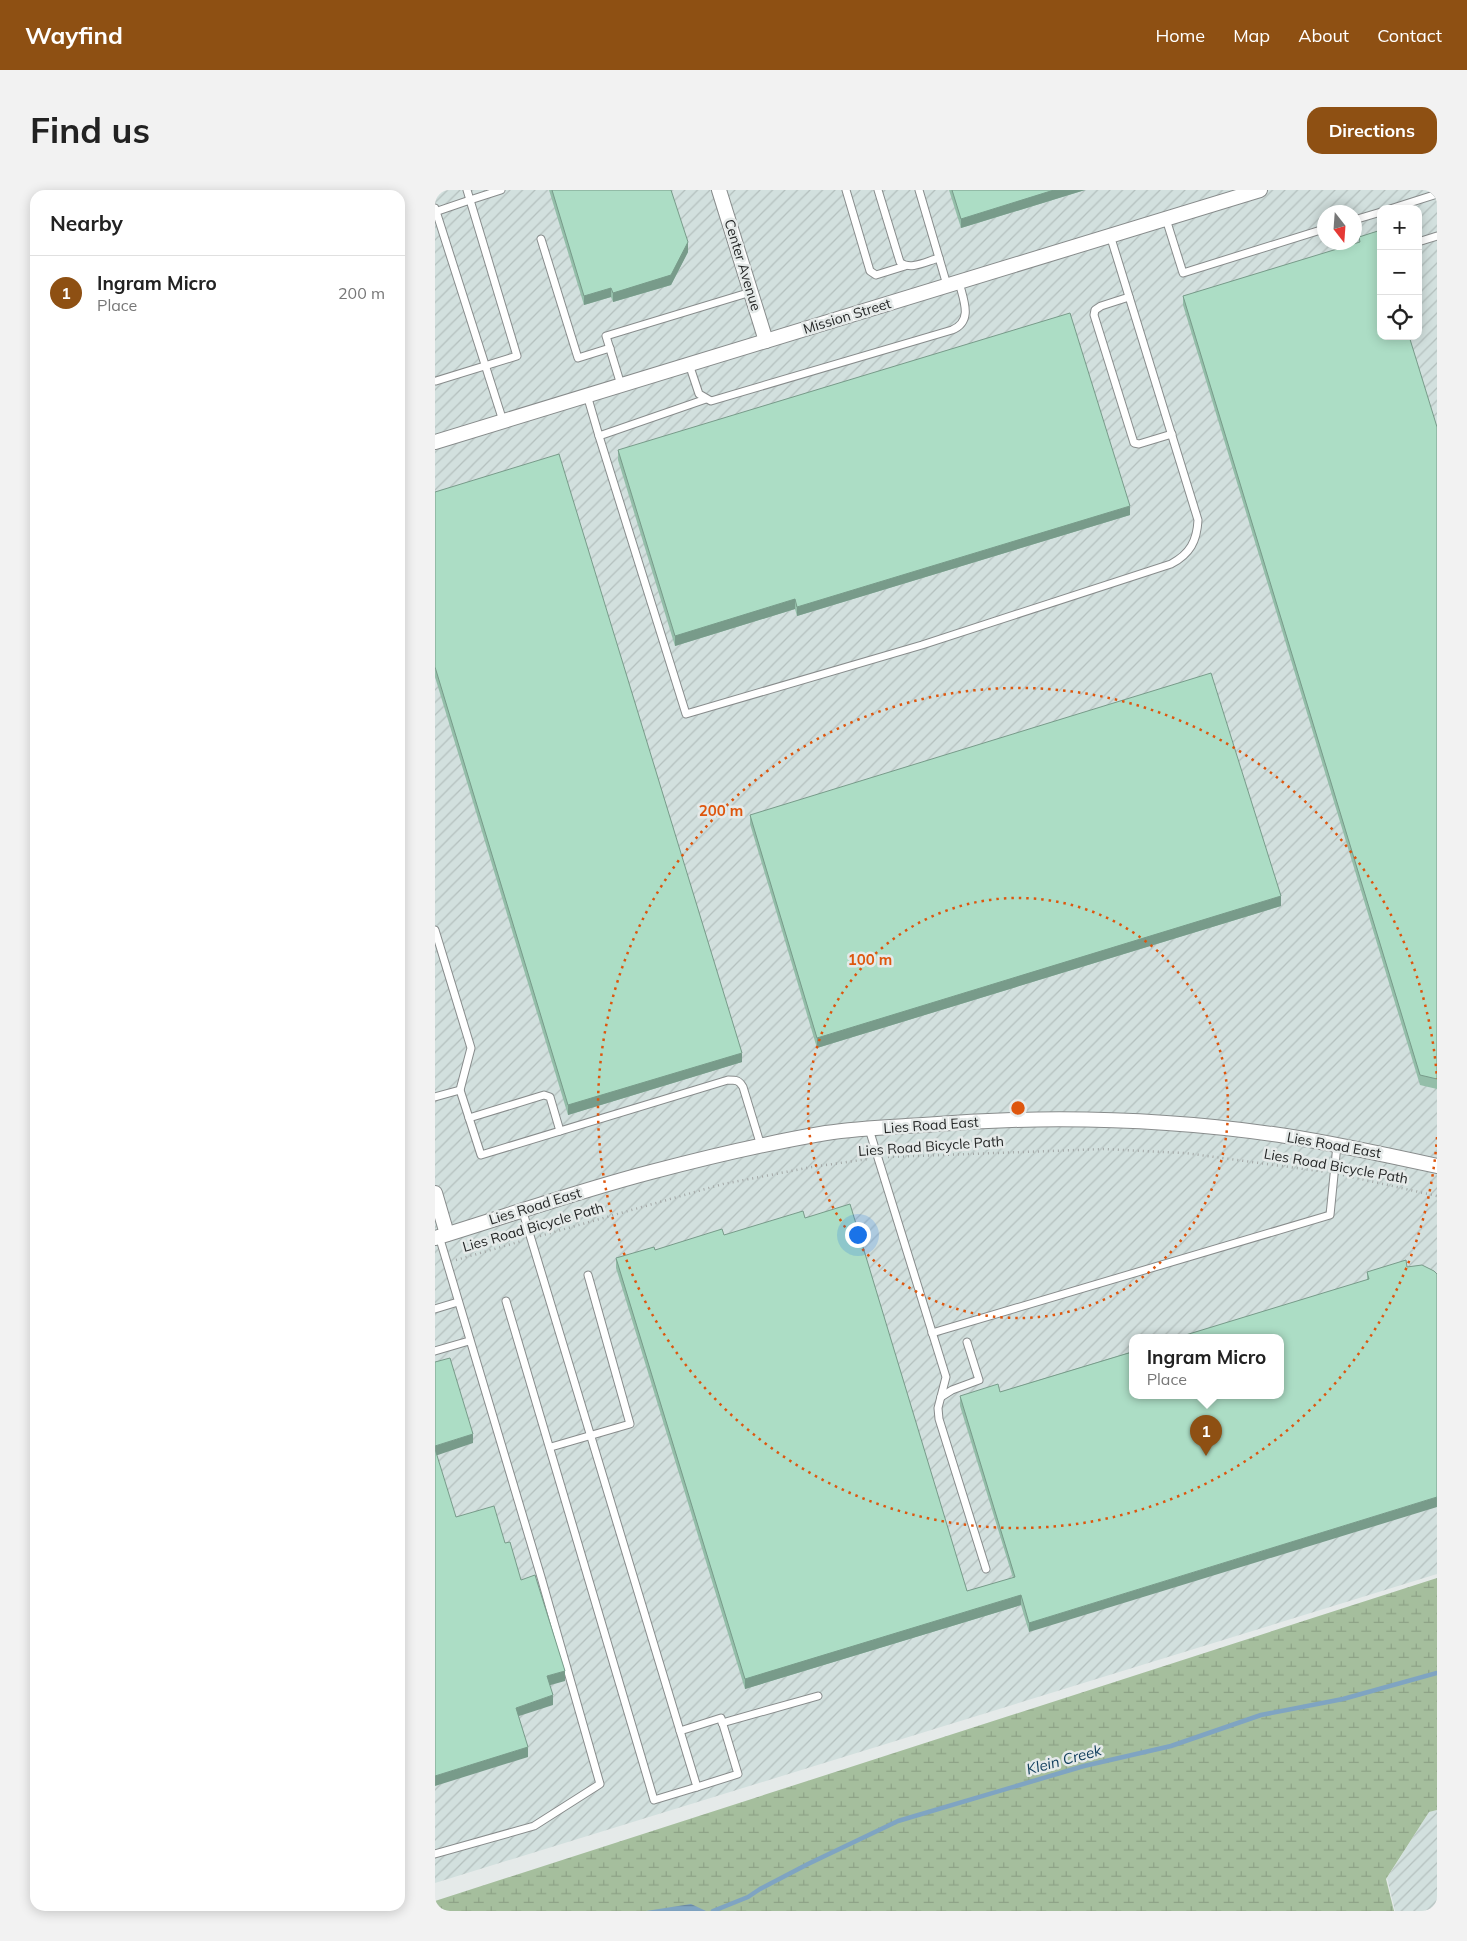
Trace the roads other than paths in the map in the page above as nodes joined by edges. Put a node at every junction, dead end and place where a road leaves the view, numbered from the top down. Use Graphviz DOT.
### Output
graph roads {
  1 [pos="467,190"];
  2 [pos="501,190"];
  3 [pos="719,190"];
  4 [pos="846,190"];
  5 [pos="878,190"];
  6 [pos="919,190"];
  7 [pos="1260,190"];
  8 [pos="1437,194"];
  9 [pos="470,200"];
  10 [pos="1403,205"];
  11 [pos="435,211"];
  12 [pos="1377,213"];
  13 [pos="1362,218"];
  14 [pos="1166,219"];
  15 [pos="1317,231"];
  16 [pos="1110,235"];
  17 [pos="1437,236"];
  18 [pos="541,238"];
  19 [pos="1422,241"];
  20 [pos="939,258"];
  21 [pos="905,266"];
  22 [pos="953,283"];
  23 [pos="751,292"];
  24 [pos="1129,297"];
  25 [pos="766,341"];
  26 [pos="610,348"];
  27 [pos="689,364"];
  28 [pos="485,365"];
  29 [pos="436,381"];
  30 [pos="621,385"];
  31 [pos="587,395"];
  32 [pos="706,399"];
  33 [pos="503,421"];
  34 [pos="1172,434"];
  35 [pos="599,436"];
  36 [pos="435,442"];
  37 [pos="435,930"];
  38 [pos="460,1090"];
  39 [pos="435,1097"];
  40 [pos="469,1118"];
  41 [pos="869,1129"];
  42 [pos="560,1131"];
  43 [pos="1337,1145"];
  44 [pos="761,1146"];
  45 [pos="1437,1166"];
  46 [pos="435,1193"];
  47 [pos="522,1209"];
  48 [pos="440,1236"];
  49 [pos="588,1275"];
  50 [pos="506,1301"];
  51 [pos="458,1302"];
  52 [pos="435,1309"];
  53 [pos="932,1333"];
  54 [pos="469,1340"];
  55 [pos="967,1342"];
  56 [pos="435,1350"];
  57 [pos="941,1397"];
  58 [pos="591,1436"];
  59 [pos="551,1447"];
  60 [pos="986,1568"];
  61 [pos="818,1696"];
  62 [pos="722,1723"];
  63 [pos="680,1731"];
  64 [pos="697,1787"];
  65 [pos="435,1854"];
  1 -- 9 [label="lane"];
  2 -- 9 [label="lane"];
  3 -- 23 [label="street, Center Avenue"];
  4 -- 21 [label="lane"];
  5 -- 21 [label="lane"];
  6 -- 20 [label="lane"];
  7 -- 14 [label="street, Mission Street"];
  8 -- 10 [label="lane"];
  9 -- 11 [label="lane"];
  9 -- 28 [label="lane"];
  11 -- 28 [label="lane"];
  12 -- 13 [label="lane"];
  14 -- 15 [label="lane"];
  14 -- 16 [label="street, Mission Street"];
  16 -- 22 [label="street, Mission Street"];
  16 -- 24 [label="lane"];
  17 -- 19 [label="lane"];
  18 -- 26 [label="lane"];
  20 -- 21 [label="lane"];
  20 -- 22 [label="lane"];
  22 -- 25 [label="street, Mission Street"];
  22 -- 32 [label="lane"];
  23 -- 25 [label="street, Center Avenue"];
  23 -- 26 [label="lane"];
  24 -- 34 [label="lane"];
  24 -- 34 [label="lane"];
  25 -- 27 [label="street, Mission Street"];
  26 -- 30 [label="lane"];
  27 -- 30 [label="street, Mission Street"];
  27 -- 32 [label="lane"];
  28 -- 29 [label="lane"];
  28 -- 33 [label="lane"];
  30 -- 31 [label="street, Mission Street"];
  31 -- 33 [label="street, Mission Street"];
  31 -- 35 [label="lane"];
  32 -- 35 [label="lane"];
  33 -- 36 [label="street, Mission Street"];
  34 -- 35 [label="lane"];
  37 -- 38 [label="lane"];
  38 -- 39 [label="lane"];
  38 -- 40 [label="lane"];
  40 -- 42 [label="lane"];
  40 -- 42 [label="lane"];
  41 -- 43 [label="street, Lies Road East"];
  41 -- 44 [label="street, Lies Road East"];
  41 -- 53 [label="lane"];
  42 -- 44 [label="lane"];
  43 -- 45 [label="street, Lies Road East"];
  43 -- 53 [label="lane"];
  44 -- 47 [label="street, Lies Road East"];
  46 -- 48 [label="street"];
  47 -- 48 [label="street, Lies Road East"];
  47 -- 58 [label="lane"];
  48 -- 51 [label="lane"];
  49 -- 58 [label="lane"];
  50 -- 59 [label="lane"];
  51 -- 52 [label="lane"];
  51 -- 54 [label="lane"];
  53 -- 57 [label="lane"];
  54 -- 56 [label="lane"];
  54 -- 65 [label="lane"];
  55 -- 57 [label="lane"];
  57 -- 60 [label="lane"];
  58 -- 59 [label="lane"];
  58 -- 63 [label="lane"];
  59 -- 64 [label="lane"];
  61 -- 62 [label="lane"];
  62 -- 63 [label="lane"];
  62 -- 64 [label="lane"];
  63 -- 64 [label="lane"];
}
